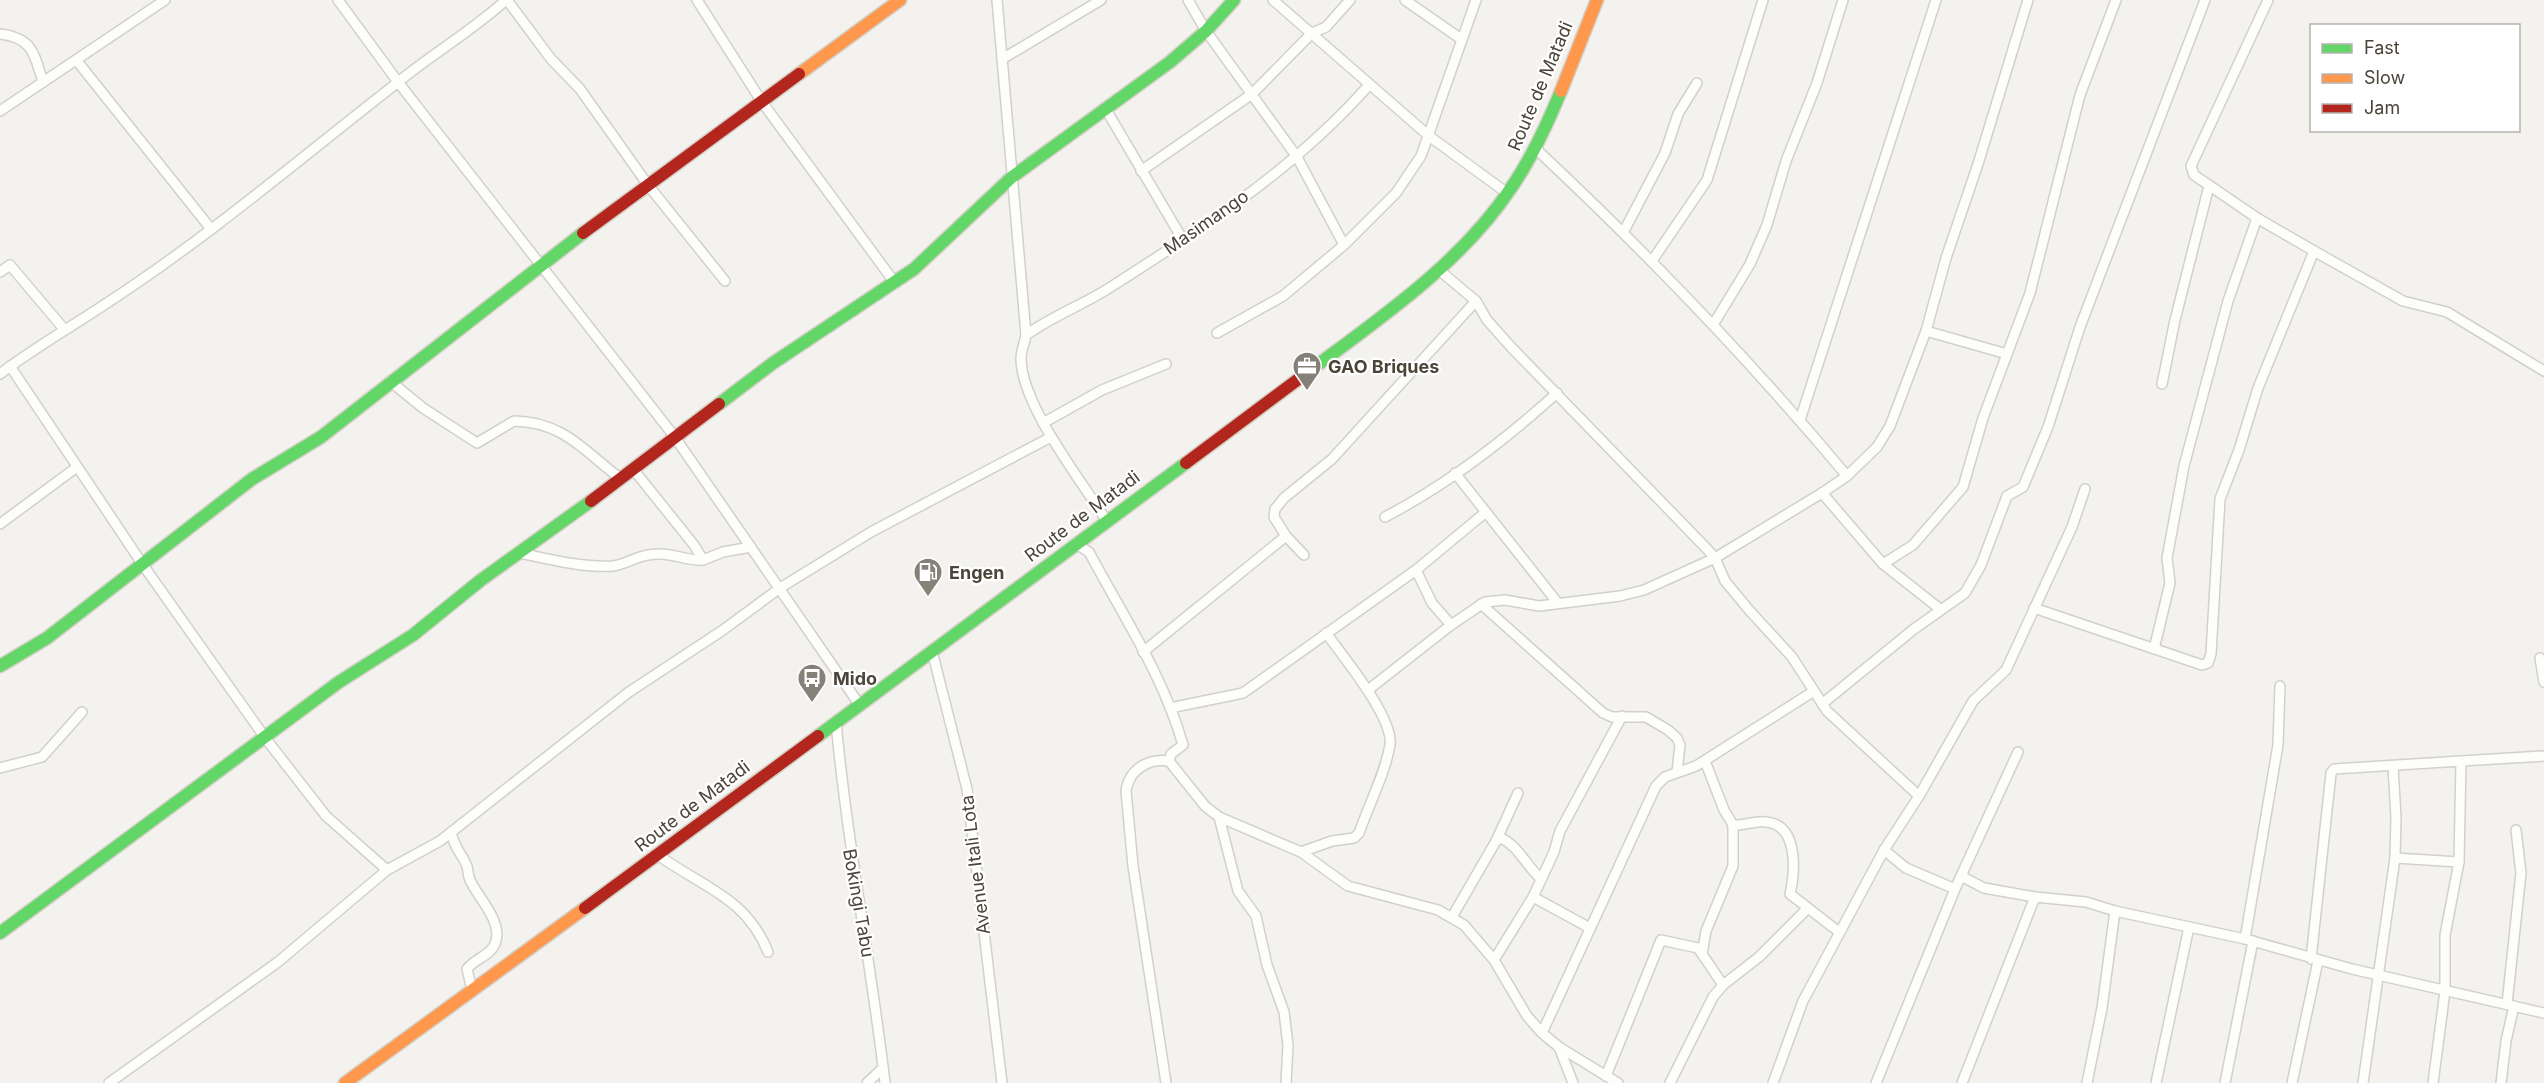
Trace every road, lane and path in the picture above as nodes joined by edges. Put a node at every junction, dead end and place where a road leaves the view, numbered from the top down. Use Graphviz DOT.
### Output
graph roads {
  1 [pos="165,0"];
  2 [pos="338,0"];
  3 [pos="506,0"];
  4 [pos="697,0"];
  5 [pos="900,0"];
  6 [pos="996,0"];
  7 [pos="1101,0"];
  8 [pos="1188,0"];
  9 [pos="1234,0"];
  10 [pos="1273,0"];
  11 [pos="1350,0"];
  12 [pos="1404,0"];
  13 [pos="1476,0"];
  14 [pos="1597,0"];
  15 [pos="1762,0"];
  16 [pos="1843,0"];
  17 [pos="1936,0"];
  18 [pos="2028,0"];
  19 [pos="2116,0"];
  20 [pos="2205,0"];
  21 [pos="2268,0"];
  22 [pos="1206,31"];
  23 [pos="1312,33"];
  24 [pos="0,34"];
  25 [pos="1461,39"];
  26 [pos="1002,59"];
  27 [pos="77,61"];
  28 [pos="43,82"];
  29 [pos="398,82"];
  30 [pos="1697,83"];
  31 [pos="1368,86"];
  32 [pos="1252,94"];
  33 [pos="762,102"];
  34 [pos="1105,108"];
  35 [pos="0,111"];
  36 [pos="1429,136"];
  37 [pos="1535,148"];
  38 [pos="1297,157"];
  39 [pos="1141,171"];
  40 [pos="1012,177"];
  41 [pos="648,184"];
  42 [pos="2209,186"];
  43 [pos="1507,193"];
  44 [pos="2257,218"];
  45 [pos="211,229"];
  46 [pos="1624,231"];
  47 [pos="1183,240"];
  48 [pos="1344,245"];
  49 [pos="2314,251"];
  50 [pos="1652,261"];
  51 [pos="542,264"];
  52 [pos="1439,270"];
  53 [pos="0,272"];
  54 [pos="724,281"];
  55 [pos="895,283"];
  56 [pos="1476,301"];
  57 [pos="1713,325"];
  58 [pos="64,329"];
  59 [pos="1926,331"];
  60 [pos="1217,333"];
  61 [pos="1026,335"];
  62 [pos="2007,354"];
  63 [pos="1166,363"];
  64 [pos="10,366"];
  65 [pos="2544,371"];
  66 [pos="0,374"];
  67 [pos="390,381"];
  68 [pos="2162,384"];
  69 [pos="1557,393"];
  70 [pos="1800,420"];
  71 [pos="1043,423"];
  72 [pos="674,436"];
  73 [pos="1051,437"];
  74 [pos="77,467"];
  75 [pos="633,470"];
  76 [pos="1455,473"];
  77 [pos="1847,476"];
  78 [pos="621,479"];
  79 [pos="2085,489"];
  80 [pos="1822,493"];
  81 [pos="1486,512"];
  82 [pos="1385,518"];
  83 [pos="1106,520"];
  84 [pos="0,524"];
  85 [pos="1286,536"];
  86 [pos="1076,544"];
  87 [pos="751,548"];
  88 [pos="520,553"];
  89 [pos="1305,555"];
  90 [pos="1715,558"];
  91 [pos="703,560"];
  92 [pos="1883,564"];
  93 [pos="143,565"];
  94 [pos="1416,570"];
  95 [pos="780,588"];
  96 [pos="1557,602"];
  97 [pos="1481,604"];
  98 [pos="2034,608"];
  99 [pos="1940,609"];
  100 [pos="1450,625"];
  101 [pos="1326,633"];
  102 [pos="2154,649"];
  103 [pos="932,651"];
  104 [pos="1143,652"];
  105 [pos="2540,658"];
  106 [pos="0,666"];
  107 [pos="2544,682"];
  108 [pos="2280,686"];
  109 [pos="1368,690"];
  110 [pos="1814,691"];
  111 [pos="859,704"];
  112 [pos="1822,704"];
  113 [pos="1170,708"];
  114 [pos="82,712"];
  115 [pos="1622,716"];
  116 [pos="837,722"];
  117 [pos="266,739"];
  118 [pos="2018,752"];
  119 [pos="2544,756"];
  120 [pos="1169,761"];
  121 [pos="1704,761"];
  122 [pos="2461,761"];
  123 [pos="2392,767"];
  124 [pos="0,768"];
  125 [pos="1677,772"];
  126 [pos="1518,793"];
  127 [pos="1919,796"];
  128 [pos="1219,818"];
  129 [pos="1733,825"];
  130 [pos="2516,830"];
  131 [pos="451,832"];
  132 [pos="1496,841"];
  133 [pos="1884,850"];
  134 [pos="1301,852"];
  135 [pos="658,855"];
  136 [pos="2395,858"];
  137 [pos="2459,862"];
  138 [pos="387,870"];
  139 [pos="1961,876"];
  140 [pos="1540,878"];
  141 [pos="1955,890"];
  142 [pos="1533,897"];
  143 [pos="2035,897"];
  144 [pos="1807,909"];
  145 [pos="2115,911"];
  146 [pos="1452,917"];
  147 [pos="2189,927"];
  148 [pos="1590,928"];
  149 [pos="1839,932"];
  150 [pos="0,933"];
  151 [pos="2249,940"];
  152 [pos="768,952"];
  153 [pos="1702,954"];
  154 [pos="1494,960"];
  155 [pos="2315,960"];
  156 [pos="2376,975"];
  157 [pos="1723,985"];
  158 [pos="472,990"];
  159 [pos="2445,991"];
  160 [pos="2511,1005"];
  161 [pos="2544,1013"];
  162 [pos="1542,1032"];
  163 [pos="1559,1047"];
  164 [pos="883,1068"];
  165 [pos="1606,1076"];
  166 [pos="109,1083"];
  167 [pos="345,1083"];
  168 [pos="867,1083"];
  169 [pos="885,1083"];
  170 [pos="1002,1083"];
  171 [pos="1166,1083"];
  172 [pos="1286,1083"];
  173 [pos="1573,1083"];
  174 [pos="1618,1083"];
  175 [pos="1670,1083"];
  176 [pos="1773,1083"];
  177 [pos="1876,1083"];
  178 [pos="1962,1083"];
  179 [pos="2087,1083"];
  180 [pos="2156,1083"];
  181 [pos="2225,1083"];
  182 [pos="2292,1083"];
  183 [pos="2363,1083"];
  184 [pos="2433,1083"];
  185 [pos="2501,1083"];
  1 -- 27 [label="street"];
  2 -- 29 [label="street"];
  3 -- 29 [label="street"];
  3 -- 41 [label="street"];
  4 -- 33 [label="street"];
  5 -- 33 [label="main road"];
  6 -- 26 [label="street"];
  7 -- 26 [label="street"];
  8 -- 22 [label="street"];
  9 -- 22 [label="main road"];
  10 -- 23 [label="street"];
  11 -- 23 [label="street"];
  12 -- 25 [label="street"];
  13 -- 25 [label="street"];
  14 -- 37 [label="main road, Route de Matadi"];
  15 -- 50 [label="street"];
  16 -- 57 [label="street"];
  17 -- 70 [label="street"];
  18 -- 59 [label="street"];
  19 -- 62 [label="street"];
  20 -- 99 [label="street"];
  21 -- 42 [label="street"];
  22 -- 32 [label="street"];
  22 -- 34 [label="main road"];
  23 -- 31 [label="street"];
  23 -- 32 [label="street"];
  24 -- 28 [label="street"];
  25 -- 36 [label="street"];
  26 -- 40 [label="street"];
  27 -- 28 [label="street"];
  27 -- 45 [label="street"];
  28 -- 35 [label="street"];
  29 -- 45 [label="street"];
  29 -- 51 [label="street"];
  30 -- 46 [label="street"];
  31 -- 36 [label="street"];
  31 -- 38 [label="street, Masimango"];
  32 -- 38 [label="street"];
  32 -- 39 [label="street"];
  33 -- 41 [label="main road"];
  33 -- 55 [label="street"];
  34 -- 39 [label="street"];
  34 -- 40 [label="main road"];
  36 -- 43 [label="street"];
  36 -- 48 [label="street"];
  37 -- 43 [label="main road, Route de Matadi"];
  37 -- 46 [label="street"];
  38 -- 47 [label="street, Masimango"];
  38 -- 48 [label="street"];
  39 -- 47 [label="street"];
  40 -- 55 [label="main road"];
  40 -- 61 [label="street"];
  41 -- 51 [label="main road"];
  41 -- 54 [label="street"];
  42 -- 44 [label="street"];
  42 -- 68 [label="street"];
  43 -- 52 [label="main road, Route de Matadi"];
  44 -- 49 [label="street"];
  44 -- 102 [label="street"];
  45 -- 58 [label="street"];
  46 -- 50 [label="street"];
  47 -- 61 [label="street, Masimango"];
  48 -- 60 [label="street"];
  49 -- 65 [label="street"];
  49 -- 102 [label="street"];
  50 -- 57 [label="street"];
  51 -- 67 [label="main road"];
  51 -- 72 [label="street"];
  52 -- 56 [label="street"];
  52 -- 83 [label="main road, Route de Matadi"];
  53 -- 58 [label="street"];
  55 -- 72 [label="main road"];
  56 -- 69 [label="street"];
  56 -- 85 [label="street"];
  57 -- 70 [label="street"];
  58 -- 64 [label="street"];
  59 -- 62 [label="street"];
  59 -- 77 [label="street"];
  61 -- 71 [label="street"];
  62 -- 92 [label="street"];
  63 -- 71 [label="street"];
  64 -- 66 [label="street"];
  64 -- 74 [label="street"];
  67 -- 78 [label="street"];
  67 -- 93 [label="main road"];
  69 -- 76 [label="street"];
  69 -- 90 [label="street"];
  70 -- 77 [label="street"];
  71 -- 73 [label="street"];
  72 -- 75 [label="main road"];
  72 -- 87 [label="street"];
  73 -- 83 [label="street"];
  73 -- 95 [label="street"];
  74 -- 84 [label="street"];
  74 -- 93 [label="street"];
  75 -- 78 [label="main road"];
  75 -- 91 [label="street"];
  76 -- 81 [label="street"];
  76 -- 82 [label="street"];
  77 -- 80 [label="street"];
  78 -- 88 [label="main road"];
  79 -- 98 [label="street"];
  80 -- 90 [label="street"];
  80 -- 92 [label="street"];
  81 -- 94 [label="street"];
  81 -- 96 [label="street"];
  83 -- 86 [label="main road, Route de Matadi"];
  85 -- 89 [label="street"];
  85 -- 104 [label="street"];
  86 -- 103 [label="main road, Route de Matadi"];
  86 -- 104 [label="street"];
  87 -- 91 [label="street"];
  87 -- 95 [label="street"];
  88 -- 91 [label="street"];
  88 -- 117 [label="main road"];
  90 -- 96 [label="street"];
  90 -- 110 [label="street"];
  92 -- 99 [label="street"];
  93 -- 106 [label="main road"];
  93 -- 117 [label="street"];
  94 -- 100 [label="street"];
  94 -- 101 [label="street"];
  95 -- 111 [label="street"];
  95 -- 131 [label="street"];
  96 -- 97 [label="street"];
  97 -- 100 [label="street"];
  97 -- 115 [label="street"];
  98 -- 102 [label="street"];
  98 -- 127 [label="street"];
  99 -- 112 [label="street"];
  100 -- 109 [label="street"];
  101 -- 109 [label="street"];
  101 -- 113 [label="street"];
  103 -- 111 [label="main road, Route de Matadi"];
  103 -- 170 [label="street, Avenue Itali Lota"];
  104 -- 113 [label="street"];
  105 -- 107 [label="street"];
  108 -- 151 [label="street"];
  109 -- 134 [label="street"];
  110 -- 112 [label="street"];
  110 -- 121 [label="street"];
  111 -- 116 [label="main road, Route de Matadi"];
  112 -- 127 [label="street"];
  113 -- 120 [label="street"];
  114 -- 124 [label="street"];
  115 -- 125 [label="street"];
  115 -- 140 [label="street"];
  116 -- 135 [label="main road, Route de Matadi"];
  116 -- 164 [label="street, Bokingi Tabu"];
  117 -- 138 [label="street"];
  117 -- 150 [label="main road"];
  118 -- 139 [label="street"];
  119 -- 122 [label="street"];
  120 -- 128 [label="street"];
  120 -- 171 [label="street"];
  121 -- 125 [label="street"];
  121 -- 129 [label="street"];
  122 -- 123 [label="street"];
  122 -- 137 [label="street"];
  123 -- 136 [label="street"];
  123 -- 155 [label="street"];
  125 -- 148 [label="street"];
  126 -- 132 [label="street"];
  127 -- 133 [label="street"];
  128 -- 134 [label="street"];
  128 -- 172 [label="street"];
  129 -- 144 [label="street"];
  129 -- 153 [label="street"];
  130 -- 160 [label="street"];
  131 -- 138 [label="street"];
  131 -- 158 [label="street"];
  132 -- 140 [label="street"];
  132 -- 146 [label="street"];
  133 -- 141 [label="street"];
  133 -- 149 [label="street"];
  134 -- 146 [label="street"];
  135 -- 152 [label="street"];
  135 -- 158 [label="main road, Route de Matadi"];
  136 -- 137 [label="street"];
  136 -- 156 [label="street"];
  137 -- 159 [label="street"];
  138 -- 166 [label="street"];
  139 -- 141 [label="street"];
  139 -- 143 [label="street"];
  140 -- 142 [label="street"];
  141 -- 177 [label="street"];
  142 -- 148 [label="street"];
  142 -- 154 [label="street"];
  143 -- 145 [label="street"];
  143 -- 178 [label="street"];
  144 -- 149 [label="street"];
  144 -- 157 [label="street"];
  145 -- 147 [label="street"];
  145 -- 179 [label="street"];
  146 -- 154 [label="street"];
  147 -- 151 [label="street"];
  147 -- 180 [label="street"];
  148 -- 162 [label="street"];
  149 -- 176 [label="street"];
  151 -- 155 [label="street"];
  151 -- 181 [label="street"];
  153 -- 157 [label="street"];
  153 -- 165 [label="street"];
  154 -- 162 [label="street"];
  155 -- 156 [label="street"];
  155 -- 182 [label="street"];
  156 -- 159 [label="street"];
  156 -- 183 [label="street"];
  157 -- 175 [label="street"];
  158 -- 167 [label="main road, Route de Matadi"];
  159 -- 160 [label="street"];
  159 -- 184 [label="street"];
  160 -- 161 [label="street"];
  160 -- 185 [label="street"];
  162 -- 163 [label="street"];
  163 -- 165 [label="street"];
  163 -- 173 [label="street"];
  164 -- 168 [label="street"];
  164 -- 169 [label="street, Bokingi Tabu"];
  165 -- 174 [label="street"];
}
